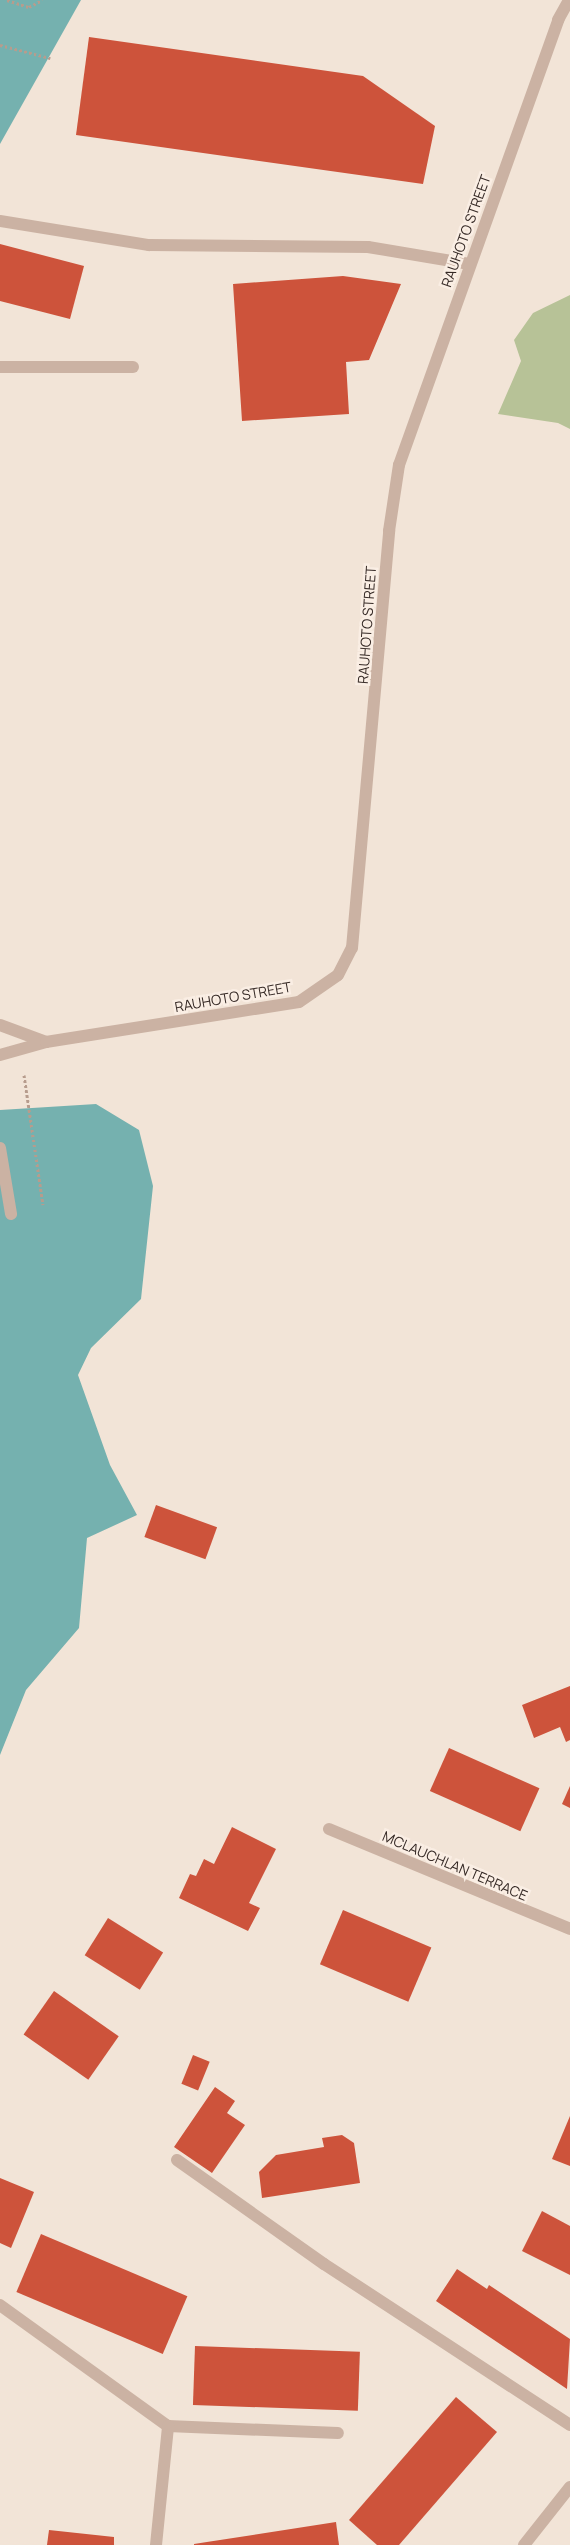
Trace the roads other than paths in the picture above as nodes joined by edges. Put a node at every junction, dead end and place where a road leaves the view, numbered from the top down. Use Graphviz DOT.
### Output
graph roads {
  1 [pos="569,0"];
  2 [pos="0,221"];
  3 [pos="470,264"];
  4 [pos="133,366"];
  5 [pos="0,367"];
  6 [pos="0,1025"];
  7 [pos="46,1042"];
  8 [pos="0,1055"];
  9 [pos="0,1148"];
  10 [pos="11,1214"];
  11 [pos="329,1829"];
  12 [pos="570,1929"];
  13 [pos="177,2160"];
  14 [pos="0,2305"];
  15 [pos="570,2425"];
  16 [pos="168,2426"];
  17 [pos="338,2433"];
  18 [pos="570,2487"];
  19 [pos="156,2545"];
  20 [pos="524,2545"];
  1 -- 3 [label="street, RAUHOTO STREET"];
  2 -- 3 [label="street"];
  3 -- 7 [label="street, RAUHOTO STREET"];
  4 -- 5 [label="street"];
  6 -- 7 [label="street"];
  7 -- 8 [label="street, RAUHOTO STREET"];
  9 -- 10 [label="street"];
  11 -- 12 [label="street, MCLAUCHLAN TERRACE"];
  13 -- 15 [label="street"];
  14 -- 16 [label="street"];
  16 -- 17 [label="street"];
  16 -- 19 [label="street"];
  18 -- 20 [label="street"];
}
